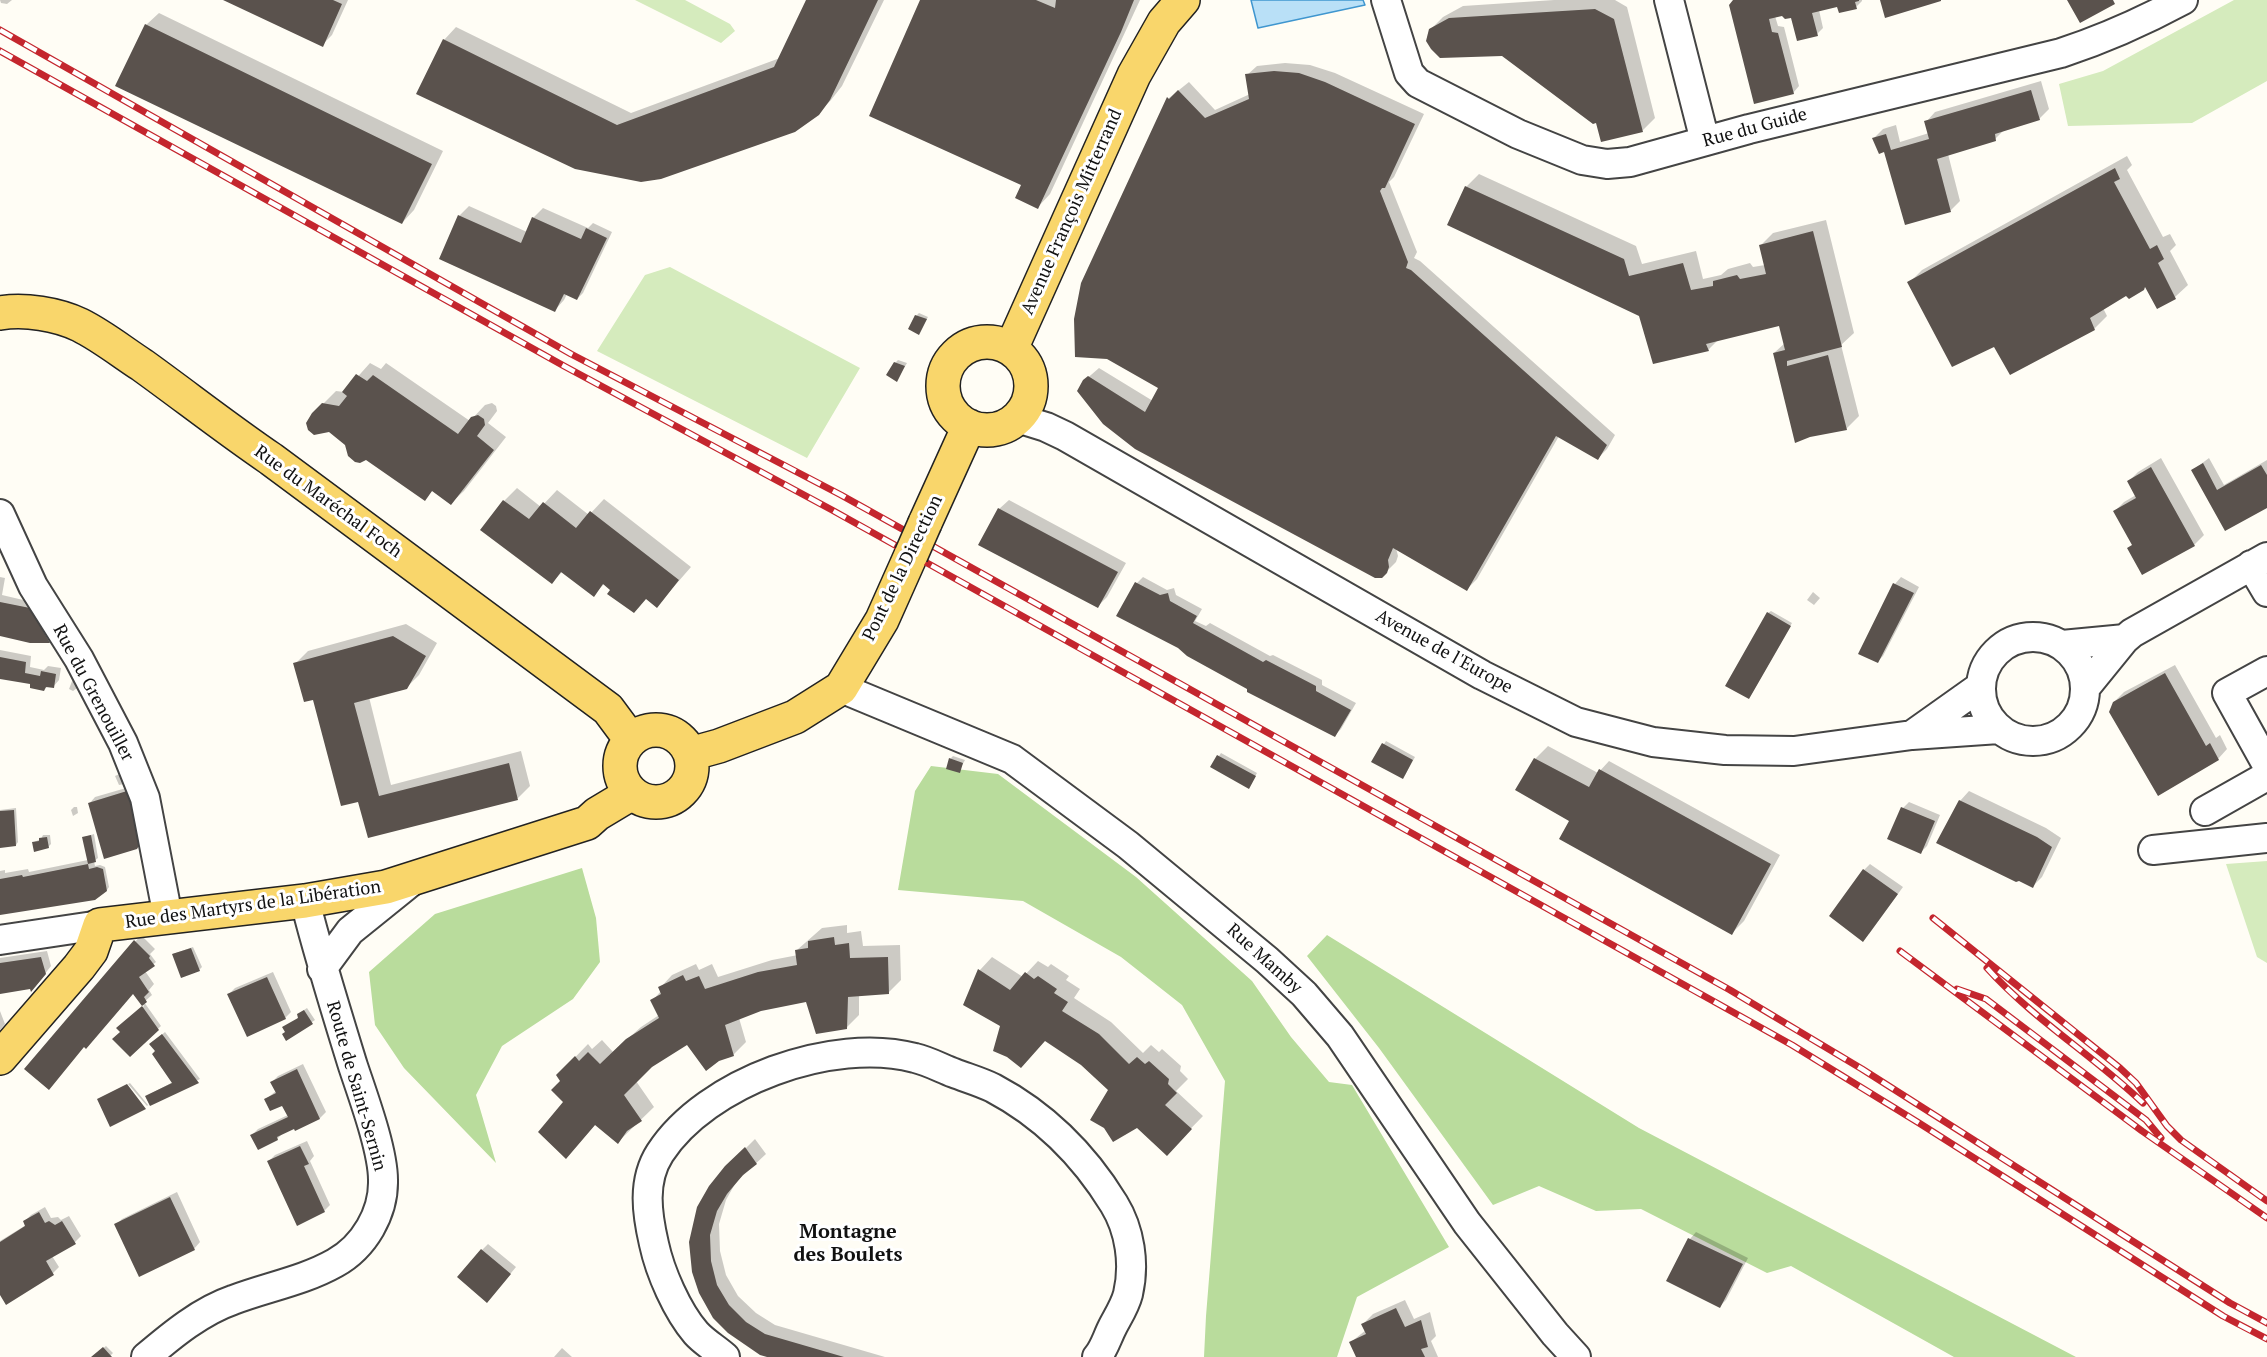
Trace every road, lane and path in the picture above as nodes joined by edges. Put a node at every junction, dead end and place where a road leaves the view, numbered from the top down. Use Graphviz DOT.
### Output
graph roads {
  1 [pos="1183,0"];
  2 [pos="1386,0"];
  3 [pos="1669,0"];
  4 [pos="2183,0"];
  5 [pos="2143,9"];
  6 [pos="1705,141"];
  7 [pos="0,313"];
  8 [pos="1011,349"];
  9 [pos="1017,418"];
  10 [pos="964,437"];
  11 [pos="0,514"];
  12 [pos="2259,561"];
  13 [pos="2267,592"];
  14 [pos="2125,639"];
  15 [pos="2062,645"];
  16 [pos="2267,671"];
  17 [pos="1980,686"];
  18 [pos="2086,687"];
  19 [pos="841,688"];
  20 [pos="1999,729"];
  21 [pos="1912,735"];
  22 [pos="631,740"];
  23 [pos="690,754"];
  24 [pos="2267,765"];
  25 [pos="2267,776"];
  26 [pos="632,793"];
  27 [pos="2205,811"];
  28 [pos="2267,838"];
  29 [pos="2153,850"];
  30 [pos="416,879"];
  31 [pos="305,901"];
  32 [pos="168,917"];
  33 [pos="100,925"];
  34 [pos="0,940"];
  35 [pos="322,969"];
  36 [pos="0,1058"];
  37 [pos="146,1357"];
  38 [pos="725,1357"];
  39 [pos="1097,1357"];
  40 [pos="1576,1357"];
  1 -- 8 [label="main road, Avenue François Mitterrand"];
  2 -- 6 [label="street, Rue du Guide"];
  3 -- 6 [label="street"];
  4 -- 5 [label="street, Rue du Guide"];
  5 -- 6 [label="street, Rue du Guide"];
  7 -- 22 [label="main road, Rue du Maréchal Foch"];
  8 -- 9 [label="main road"];
  8 -- 10 [label="main road"];
  9 -- 10 [label="main road"];
  9 -- 21 [label="street, Avenue de l'Europe"];
  10 -- 19 [label="main road, Pont de la Direction, bridge"];
  11 -- 32 [label="street, Rue du Grenouiller"];
  12 -- 13 [label="street"];
  12 -- 14 [label="street"];
  14 -- 15 [label="street"];
  14 -- 18 [label="street"];
  15 -- 17 [label="street"];
  15 -- 18 [label="street"];
  16 -- 24 [label="street"];
  17 -- 20 [label="street"];
  17 -- 21 [label="street, Avenue de l'Europe"];
  18 -- 20 [label="street"];
  19 -- 23 [label="main road, Pont de la Direction"];
  19 -- 40 [label="street, Rue Mamby"];
  20 -- 21 [label="street, Avenue de l'Europe"];
  22 -- 23 [label="main road"];
  22 -- 26 [label="main road"];
  23 -- 26 [label="main road"];
  25 -- 27 [label="street"];
  26 -- 30 [label="main road, Rue des Martyrs de la Libération"];
  28 -- 29 [label="street"];
  30 -- 31 [label="main road, Rue des Martyrs de la Libération"];
  30 -- 35 [label="street"];
  31 -- 32 [label="main road, Rue des Martyrs de la Libération"];
  31 -- 35 [label="street, Route de Saint-Sernin"];
  32 -- 33 [label="main road, Rue des Martyrs de la Libération"];
  33 -- 34 [label="street, Rue des Martyrs de la Libération"];
  33 -- 36 [label="main road"];
  35 -- 37 [label="street, Route de Saint-Sernin"];
  38 -- 39 [label="street"];
}
